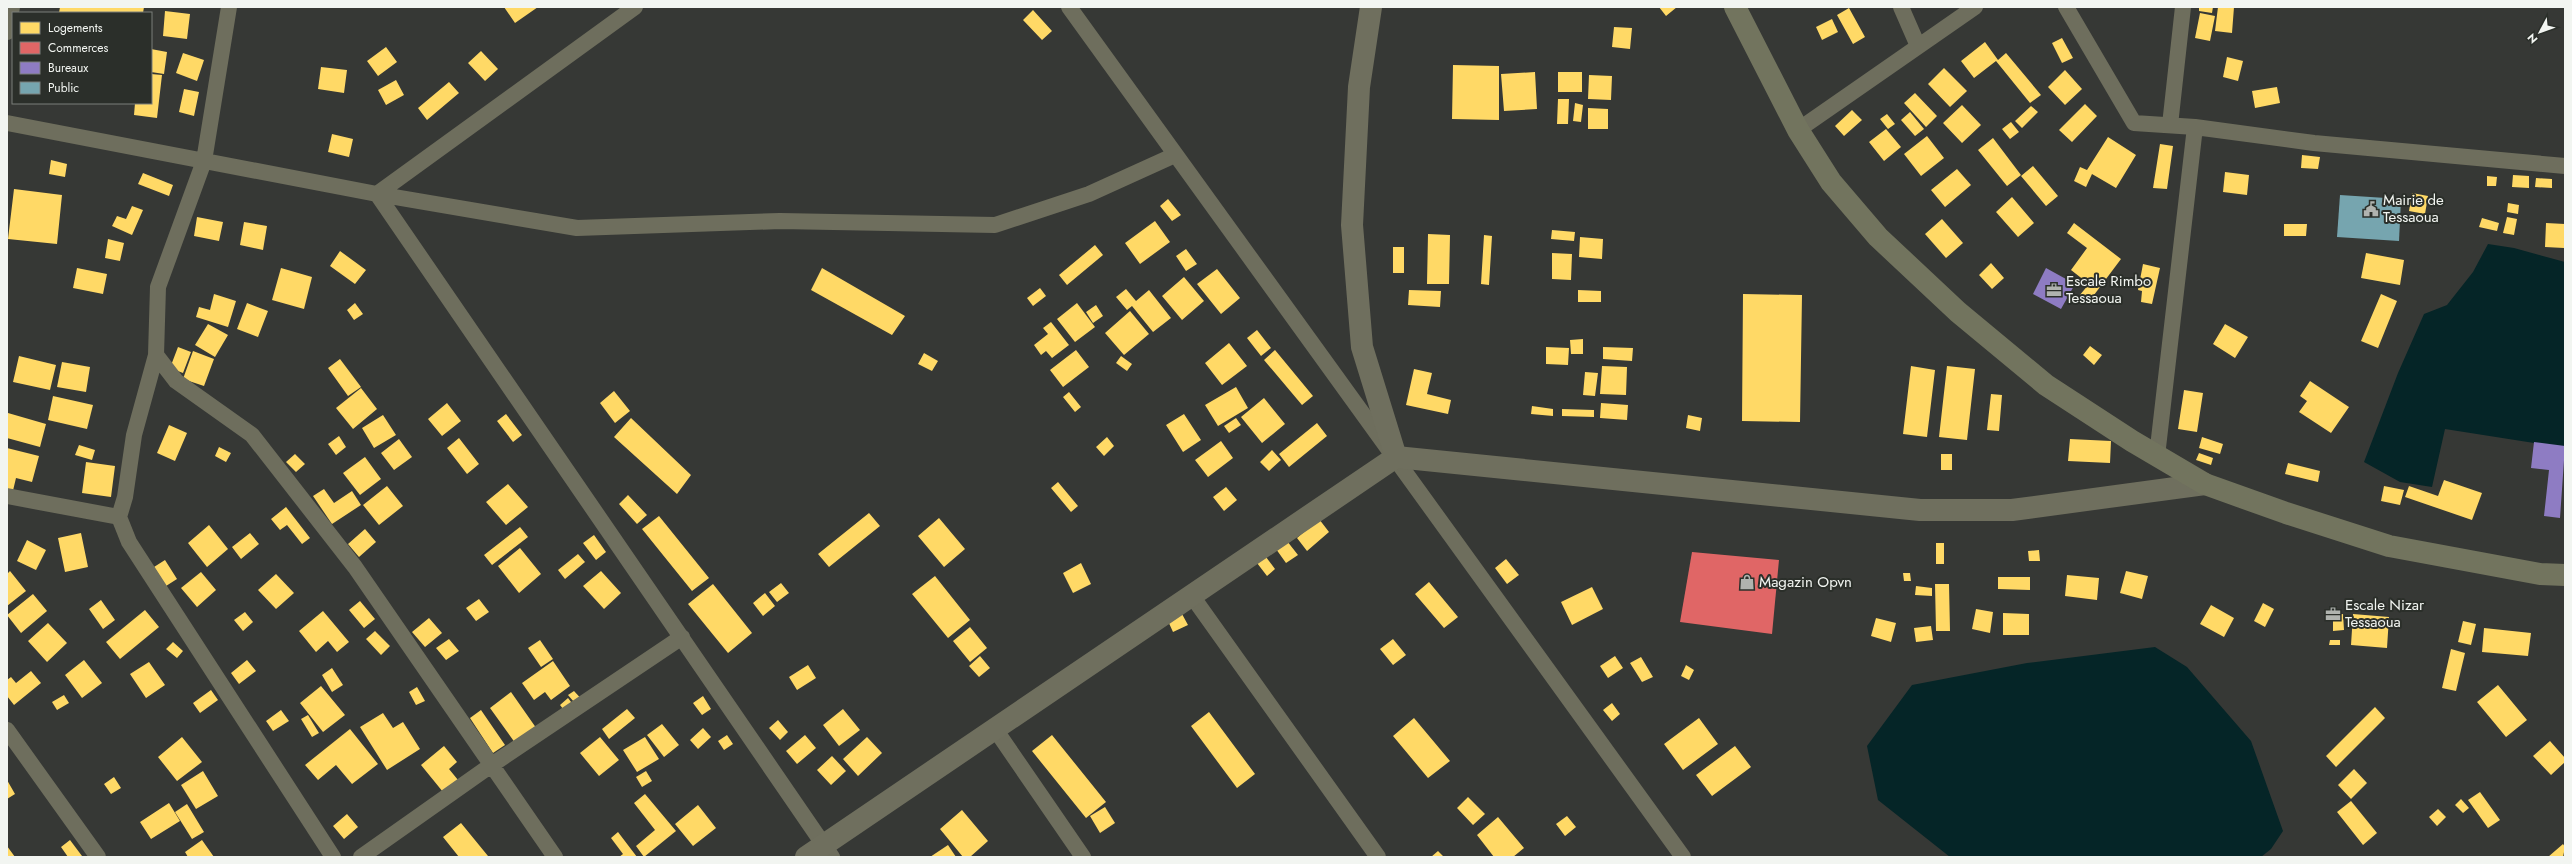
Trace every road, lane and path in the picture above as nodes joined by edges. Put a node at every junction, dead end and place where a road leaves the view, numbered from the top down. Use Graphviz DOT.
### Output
graph roads {
  1 [pos="12,7"];
  2 [pos="229,7"];
  3 [pos="635,7"];
  4 [pos="1069,7"];
  5 [pos="1371,7"];
  6 [pos="1735,7"];
  7 [pos="1901,7"];
  8 [pos="1975,7"];
  9 [pos="2066,7"];
  10 [pos="2183,7"];
  11 [pos="7,32"];
  12 [pos="1918,46"];
  13 [pos="7,123"];
  14 [pos="2170,126"];
  15 [pos="2195,127"];
  16 [pos="1798,130"];
  17 [pos="1175,155"];
  18 [pos="204,161"];
  19 [pos="2565,166"];
  20 [pos="377,194"];
  21 [pos="156,355"];
  22 [pos="2157,456"];
  23 [pos="1396,457"];
  24 [pos="2205,484"];
  25 [pos="7,496"];
  26 [pos="119,517"];
  27 [pos="2565,576"];
  28 [pos="1192,596"];
  29 [pos="682,637"];
  30 [pos="996,729"];
  31 [pos="7,730"];
  32 [pos="490,766"];
  33 [pos="828,851"];
  34 [pos="98,857"];
  35 [pos="334,857"];
  36 [pos="361,857"];
  37 [pos="555,857"];
  38 [pos="806,857"];
  39 [pos="1083,857"];
  40 [pos="1378,857"];
  41 [pos="1683,857"];
  1 -- 11 [label="street"];
  2 -- 18 [label="street"];
  3 -- 20 [label="street"];
  4 -- 17 [label="street"];
  5 -- 23 [label="street"];
  6 -- 16 [label="highway"];
  7 -- 12 [label="street"];
  8 -- 12 [label="street"];
  9 -- 14 [label="street"];
  10 -- 14 [label="street"];
  12 -- 16 [label="street"];
  13 -- 18 [label="street"];
  14 -- 15 [label="street"];
  15 -- 19 [label="street"];
  15 -- 22 [label="street"];
  16 -- 22 [label="highway"];
  17 -- 20 [label="street"];
  17 -- 23 [label="street"];
  18 -- 20 [label="street"];
  18 -- 21 [label="street"];
  20 -- 29 [label="street"];
  21 -- 26 [label="street"];
  21 -- 32 [label="street"];
  22 -- 24 [label="highway"];
  23 -- 24 [label="street"];
  23 -- 28 [label="street"];
  23 -- 41 [label="street"];
  24 -- 27 [label="highway"];
  25 -- 26 [label="street"];
  26 -- 35 [label="street"];
  28 -- 30 [label="street"];
  28 -- 40 [label="street"];
  29 -- 32 [label="street"];
  29 -- 33 [label="street"];
  30 -- 33 [label="street"];
  30 -- 39 [label="street"];
  31 -- 34 [label="street"];
  32 -- 36 [label="street"];
  32 -- 37 [label="street"];
  33 -- 38 [label="street"];
}
